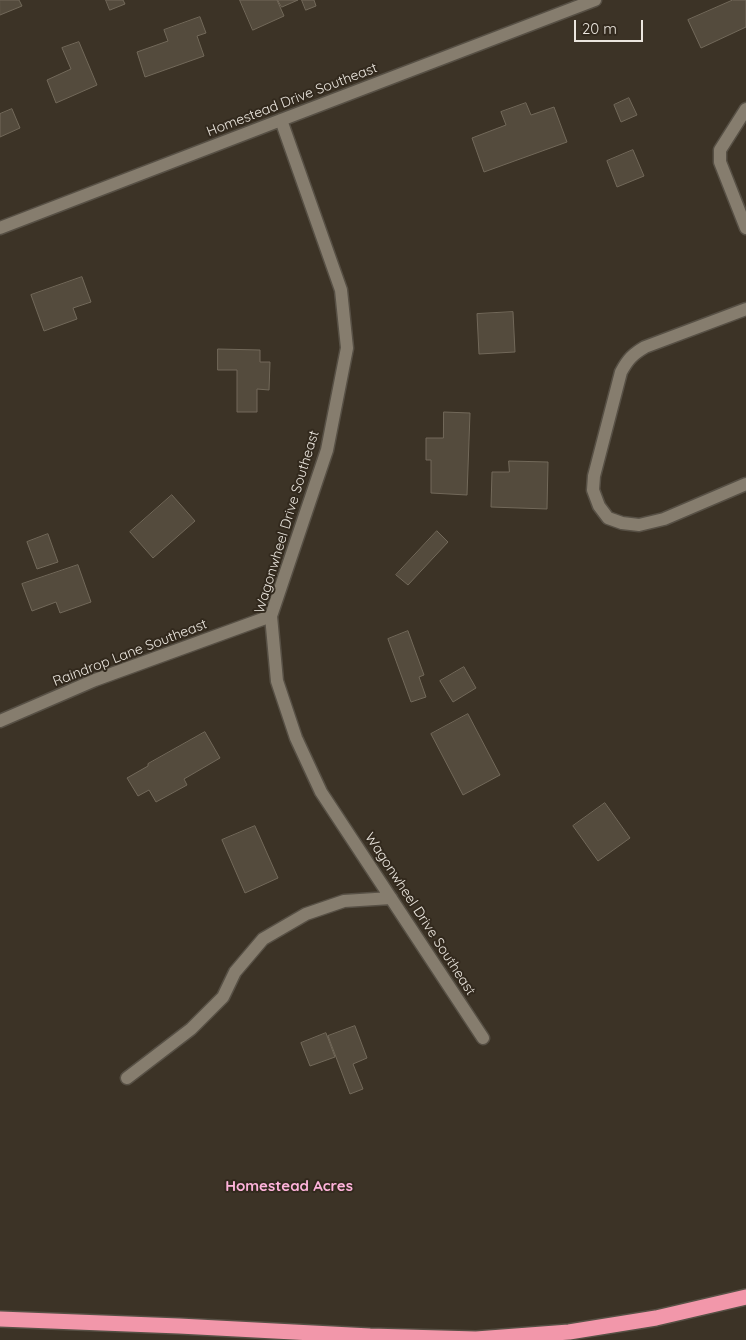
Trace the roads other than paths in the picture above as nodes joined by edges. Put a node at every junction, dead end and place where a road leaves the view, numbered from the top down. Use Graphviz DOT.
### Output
graph roads {
  1 [pos="595,0"];
  2 [pos="746,109"];
  3 [pos="281,120"];
  4 [pos="0,228"];
  5 [pos="746,228"];
  6 [pos="746,309"];
  7 [pos="746,484"];
  8 [pos="272,616"];
  9 [pos="0,721"];
  10 [pos="391,898"];
  11 [pos="483,1038"];
  12 [pos="126,1078"];
  13 [pos="746,1297"];
  14 [pos="0,1319"];
  1 -- 3 [label="street, Homestead Drive Southeast"];
  2 -- 5 [label="street"];
  3 -- 4 [label="street, Homestead Drive Southeast"];
  3 -- 8 [label="street, Wagonwheel Drive Southeast"];
  6 -- 7 [label="street"];
  8 -- 9 [label="street, Raindrop Lane Southeast"];
  8 -- 10 [label="street, Wagonwheel Drive Southeast"];
  10 -- 11 [label="street, Wagonwheel Drive Southeast"];
  10 -- 12 [label="street"];
  13 -- 14 [label="highway"];
}
